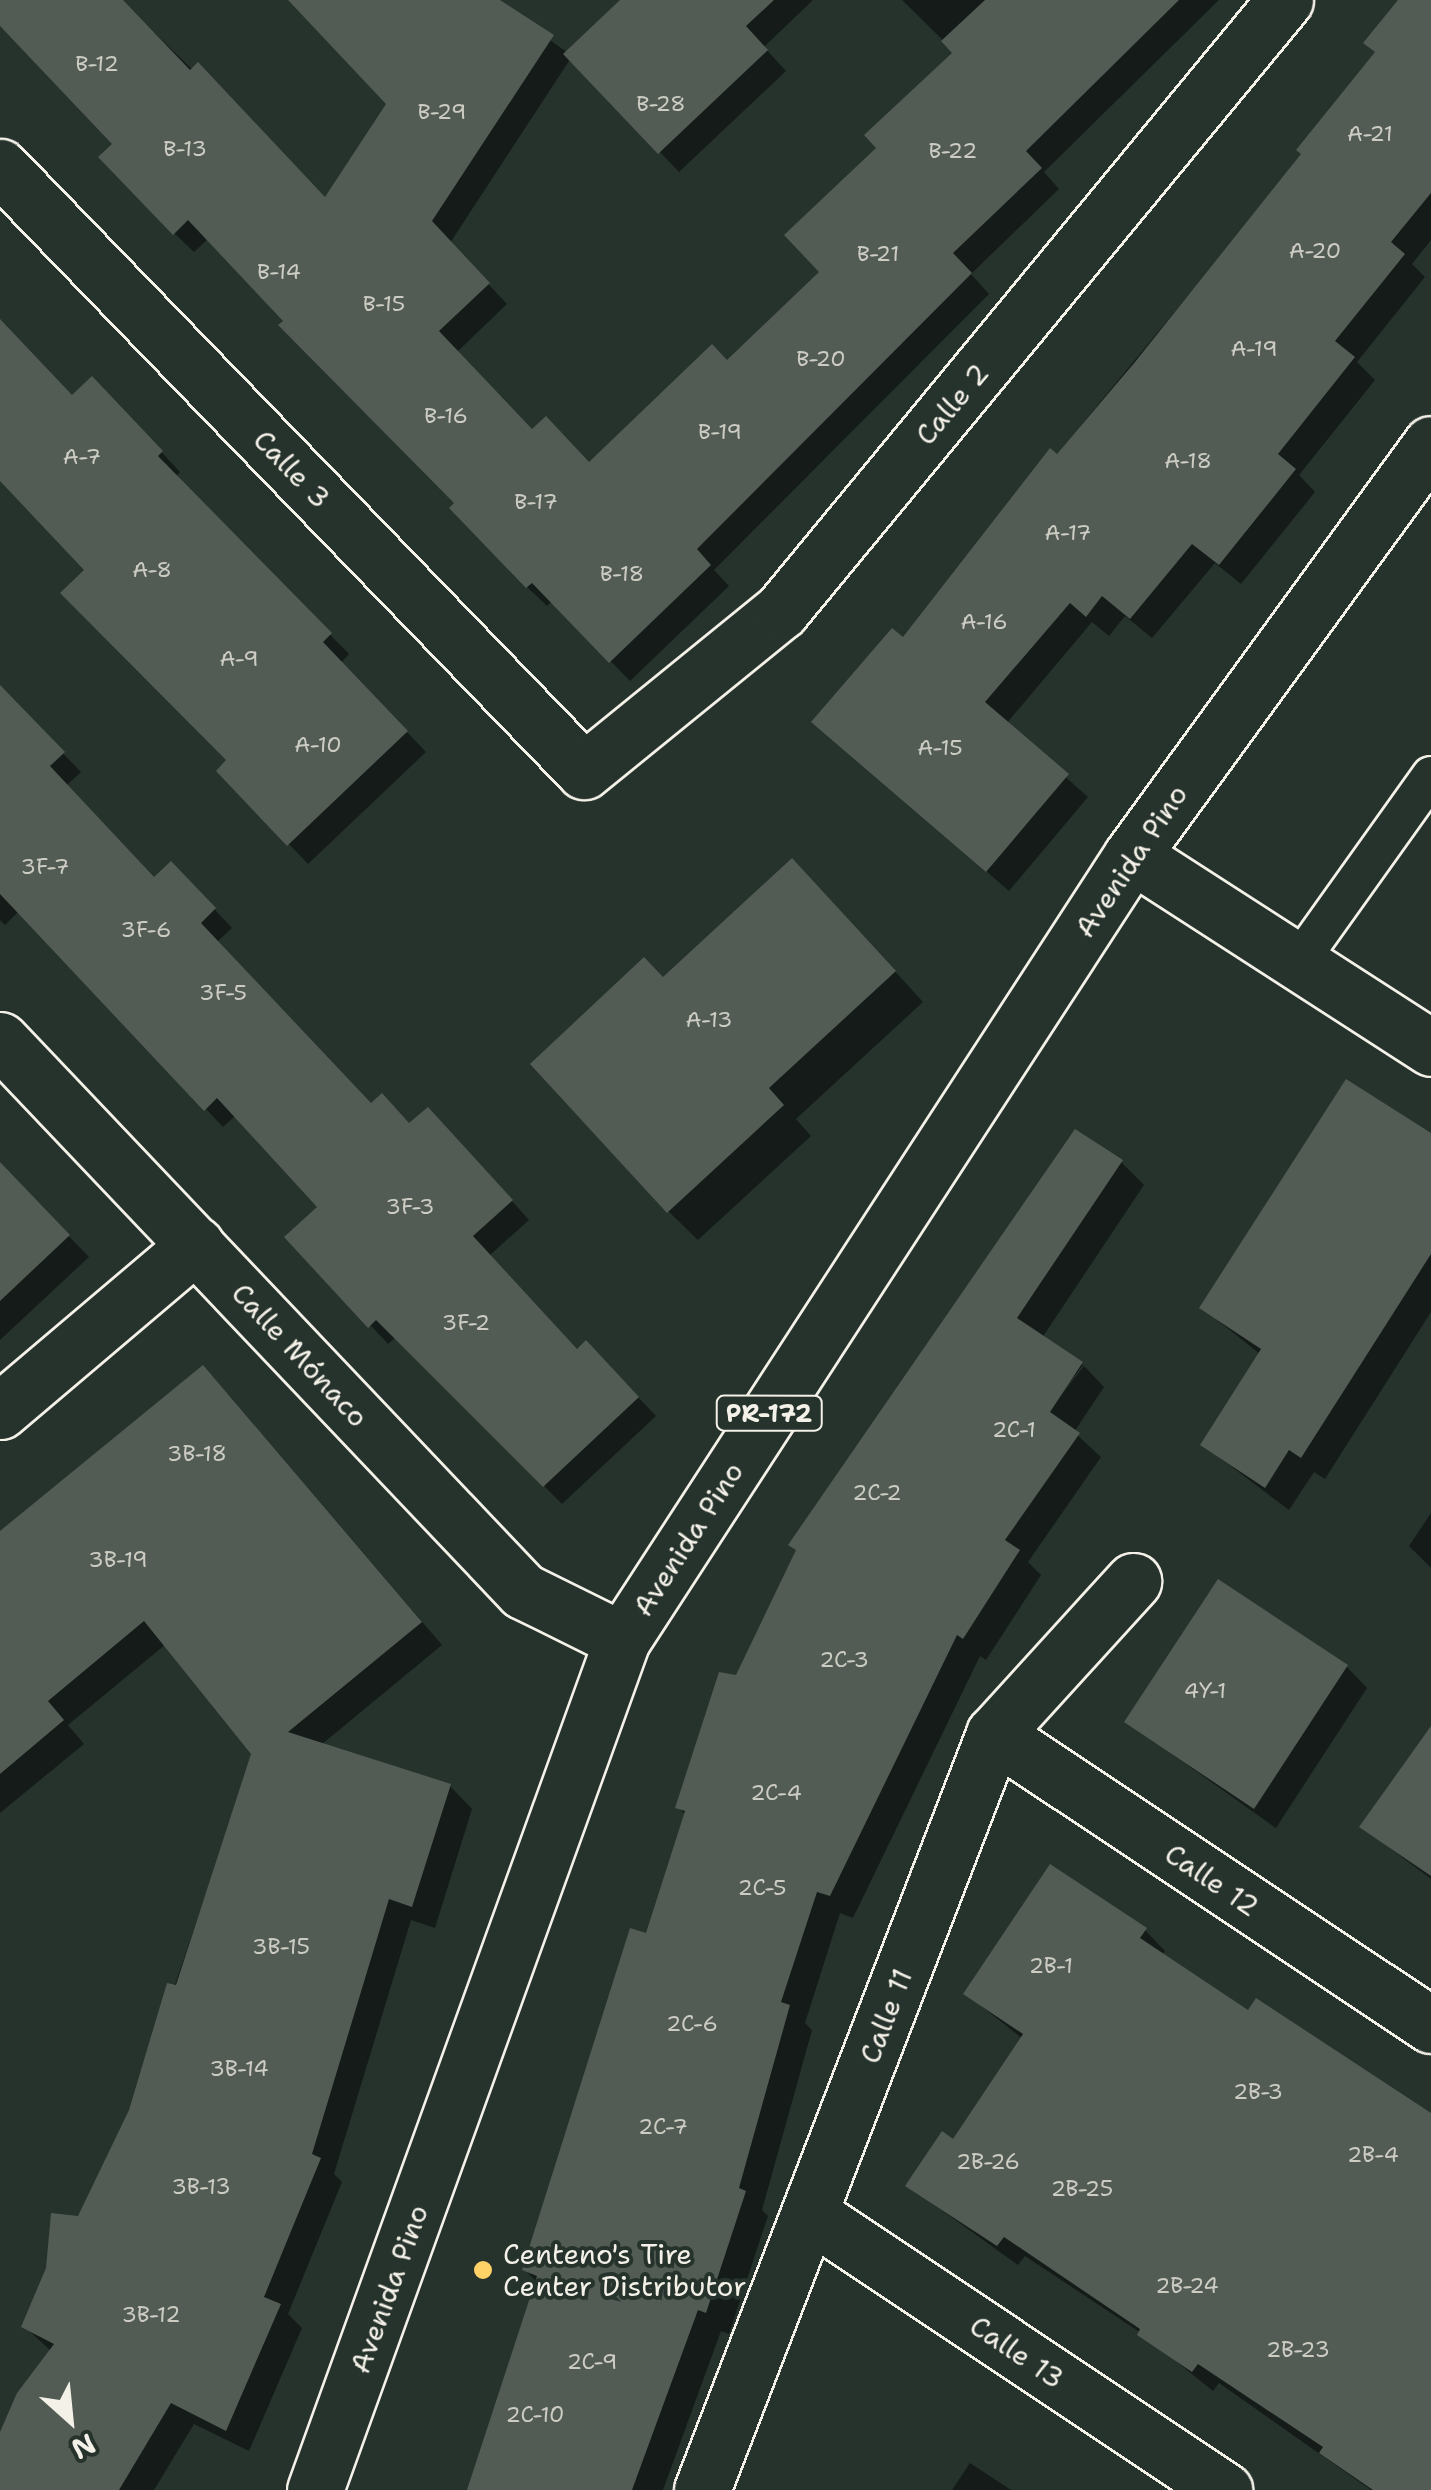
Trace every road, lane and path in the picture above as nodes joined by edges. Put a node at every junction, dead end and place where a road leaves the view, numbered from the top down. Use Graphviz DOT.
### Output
graph roads {
  1 [pos="1285,0"];
  2 [pos="0,167"];
  3 [pos="1431,444"];
  4 [pos="584,771"];
  5 [pos="1431,776"];
  6 [pos="1132,855"];
  7 [pos="1297,964"];
  8 [pos="0,1040"];
  9 [pos="1431,1048"];
  10 [pos="196,1245"];
  11 [pos="0,1411"];
  12 [pos="1133,1581"];
  13 [pos="622,1640"];
  14 [pos="994,1734"];
  15 [pos="1431,2026"];
  16 [pos="810,2214"];
  17 [pos="319,2488"];
  18 [pos="702,2490"];
  19 [pos="1224,2490"];
  1 -- 4 [label="street, Calle 2"];
  2 -- 4 [label="street, Calle 3"];
  3 -- 6 [label="street, Avenida Pino / PR-172"];
  5 -- 7 [label="lane"];
  6 -- 7 [label="street"];
  6 -- 13 [label="street, Avenida Pino / PR-172"];
  7 -- 9 [label="street"];
  8 -- 10 [label="street, Calle Mónaco"];
  10 -- 11 [label="street"];
  10 -- 13 [label="street, Calle Mónaco"];
  12 -- 14 [label="street, Calle 11"];
  13 -- 17 [label="street, Avenida Pino / PR-172"];
  14 -- 15 [label="street, Calle 12"];
  14 -- 16 [label="street, Calle 11"];
  16 -- 18 [label="street, Calle 11"];
  16 -- 19 [label="street, Calle 13"];
}
